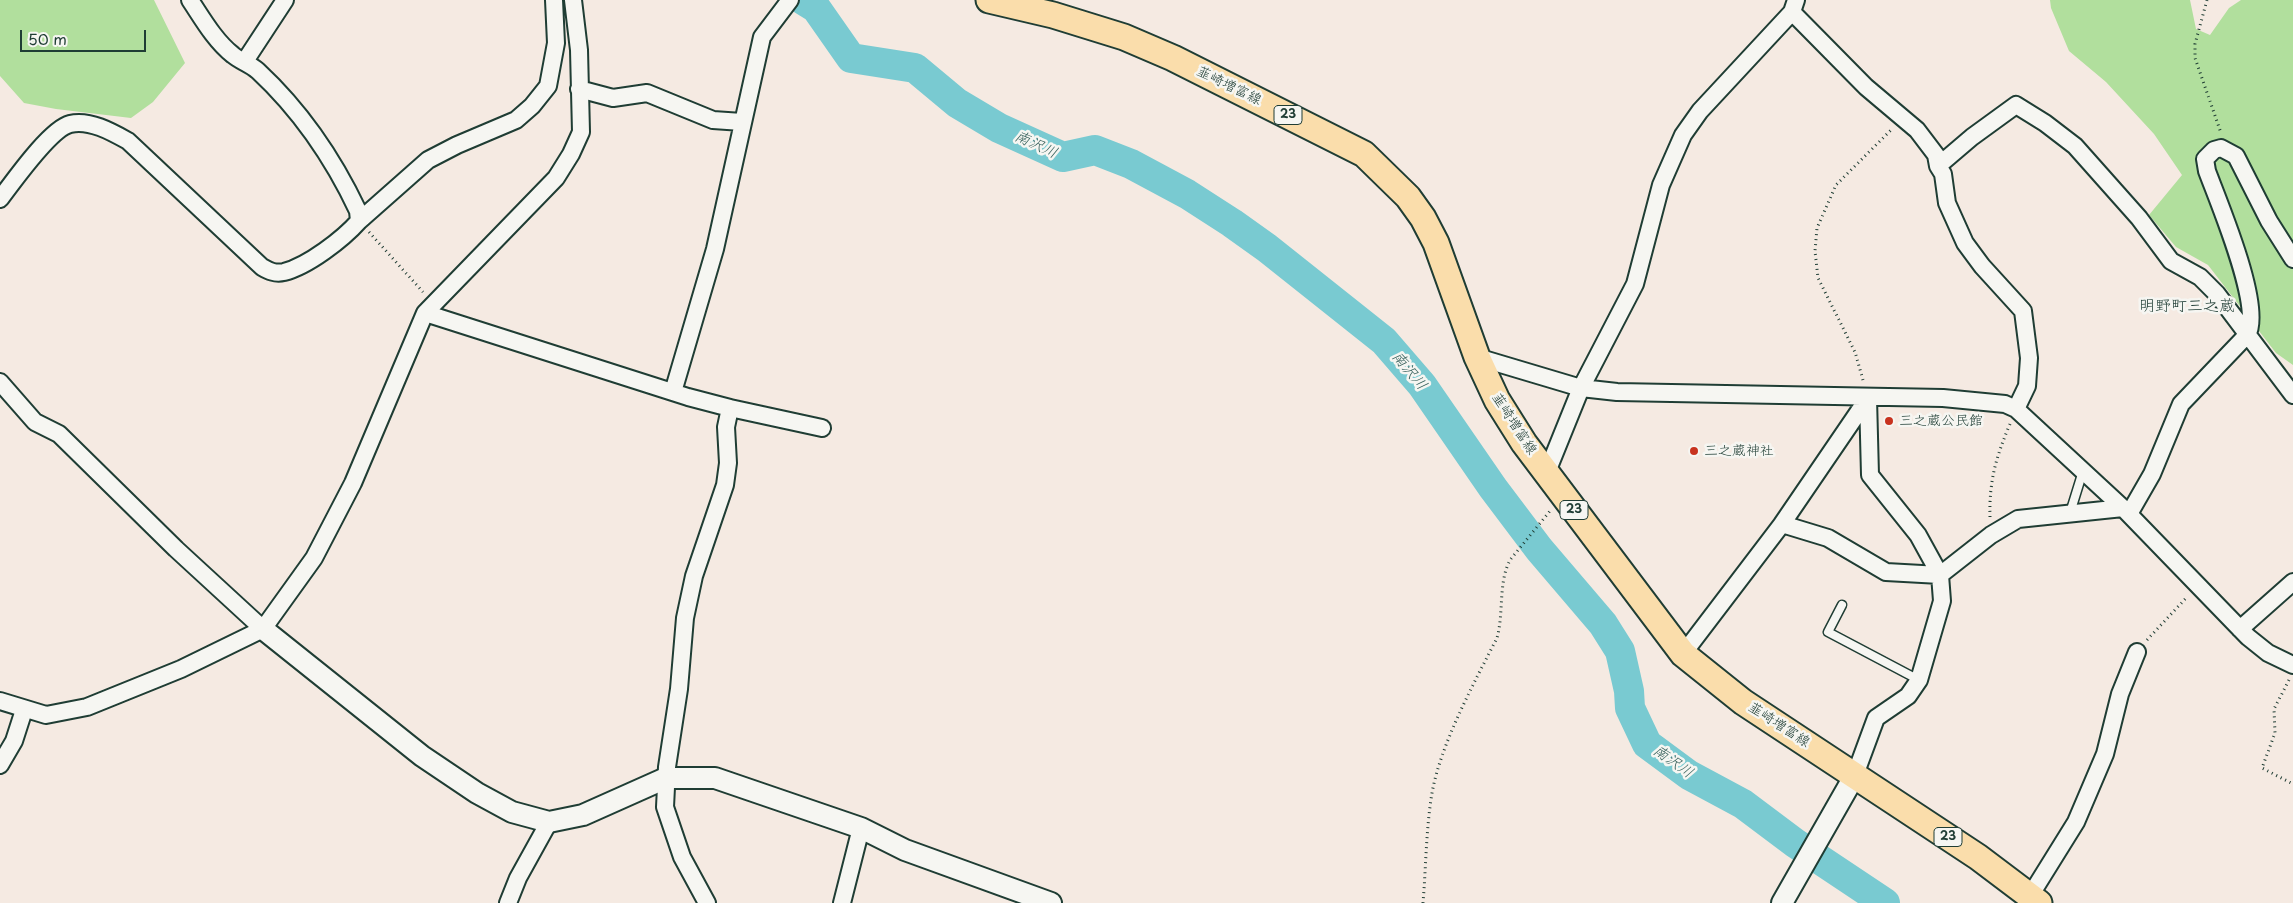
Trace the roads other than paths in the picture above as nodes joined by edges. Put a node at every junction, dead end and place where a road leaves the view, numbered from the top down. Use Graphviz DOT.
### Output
graph roads {
  1 [pos="190,0"];
  2 [pos="285,0"];
  3 [pos="554,0"];
  4 [pos="574,0"];
  5 [pos="790,0"];
  6 [pos="989,0"];
  7 [pos="1794,6"];
  8 [pos="245,61"];
  9 [pos="578,89"];
  10 [pos="742,122"];
  11 [pos="1938,166"];
  12 [pos="0,199"];
  13 [pos="359,221"];
  14 [pos="2293,259"];
  15 [pos="429,308"];
  16 [pos="2248,335"];
  17 [pos="1477,357"];
  18 [pos="0,382"];
  19 [pos="1581,388"];
  20 [pos="672,392"];
  21 [pos="2293,395"];
  22 [pos="1868,398"];
  23 [pos="730,408"];
  24 [pos="2016,409"];
  25 [pos="822,428"];
  26 [pos="2084,469"];
  27 [pos="1547,472"];
  28 [pos="2126,511"];
  29 [pos="2069,515"];
  30 [pos="1782,524"];
  31 [pos="1940,575"];
  32 [pos="2293,582"];
  33 [pos="1842,605"];
  34 [pos="2240,628"];
  35 [pos="263,629"];
  36 [pos="2137,652"];
  37 [pos="1683,654"];
  38 [pos="2293,665"];
  39 [pos="1919,680"];
  40 [pos="0,701"];
  41 [pos="24,710"];
  42 [pos="0,765"];
  43 [pos="1855,775"];
  44 [pos="666,778"];
  45 [pos="549,822"];
  46 [pos="861,828"];
  47 [pos="2034,900"];
  48 [pos="508,903"];
  49 [pos="707,903"];
  50 [pos="842,903"];
  51 [pos="1051,903"];
  52 [pos="1782,903"];
  1 -- 8 [label="street"];
  2 -- 8 [label="street"];
  3 -- 13 [label="street"];
  4 -- 9 [label="street"];
  5 -- 10 [label="street"];
  6 -- 17 [label="main road, 韮崎増富線 / 23"];
  7 -- 11 [label="street"];
  7 -- 19 [label="street"];
  8 -- 13 [label="street"];
  9 -- 10 [label="street"];
  9 -- 15 [label="street"];
  10 -- 20 [label="street"];
  11 -- 16 [label="street"];
  11 -- 24 [label="street"];
  12 -- 13 [label="street"];
  14 -- 16 [label="street"];
  15 -- 20 [label="street"];
  15 -- 35 [label="street"];
  16 -- 21 [label="street"];
  16 -- 28 [label="street"];
  17 -- 19 [label="street"];
  17 -- 27 [label="main road, 韮崎増富線 / 23"];
  18 -- 35 [label="street"];
  19 -- 22 [label="street"];
  19 -- 27 [label="street"];
  20 -- 23 [label="street"];
  22 -- 24 [label="street"];
  22 -- 30 [label="street"];
  22 -- 31 [label="street"];
  23 -- 25 [label="street"];
  23 -- 44 [label="street"];
  24 -- 26 [label="street"];
  26 -- 28 [label="street"];
  26 -- 29 [label="lane"];
  27 -- 37 [label="main road, 韮崎増富線 / 23"];
  28 -- 29 [label="street"];
  28 -- 34 [label="street"];
  29 -- 31 [label="street"];
  30 -- 31 [label="street"];
  30 -- 37 [label="street"];
  31 -- 39 [label="street"];
  32 -- 34 [label="street"];
  33 -- 39 [label="lane"];
  34 -- 38 [label="street"];
  35 -- 41 [label="street"];
  35 -- 45 [label="street"];
  36 -- 47 [label="street"];
  37 -- 43 [label="main road, 韮崎増富線 / 23"];
  39 -- 43 [label="street"];
  40 -- 41 [label="street"];
  41 -- 42 [label="street"];
  43 -- 47 [label="main road, 韮崎増富線 / 23"];
  43 -- 52 [label="street"];
  44 -- 45 [label="street"];
  44 -- 46 [label="street"];
  44 -- 49 [label="street"];
  45 -- 48 [label="street"];
  46 -- 50 [label="street"];
  46 -- 51 [label="street"];
}
